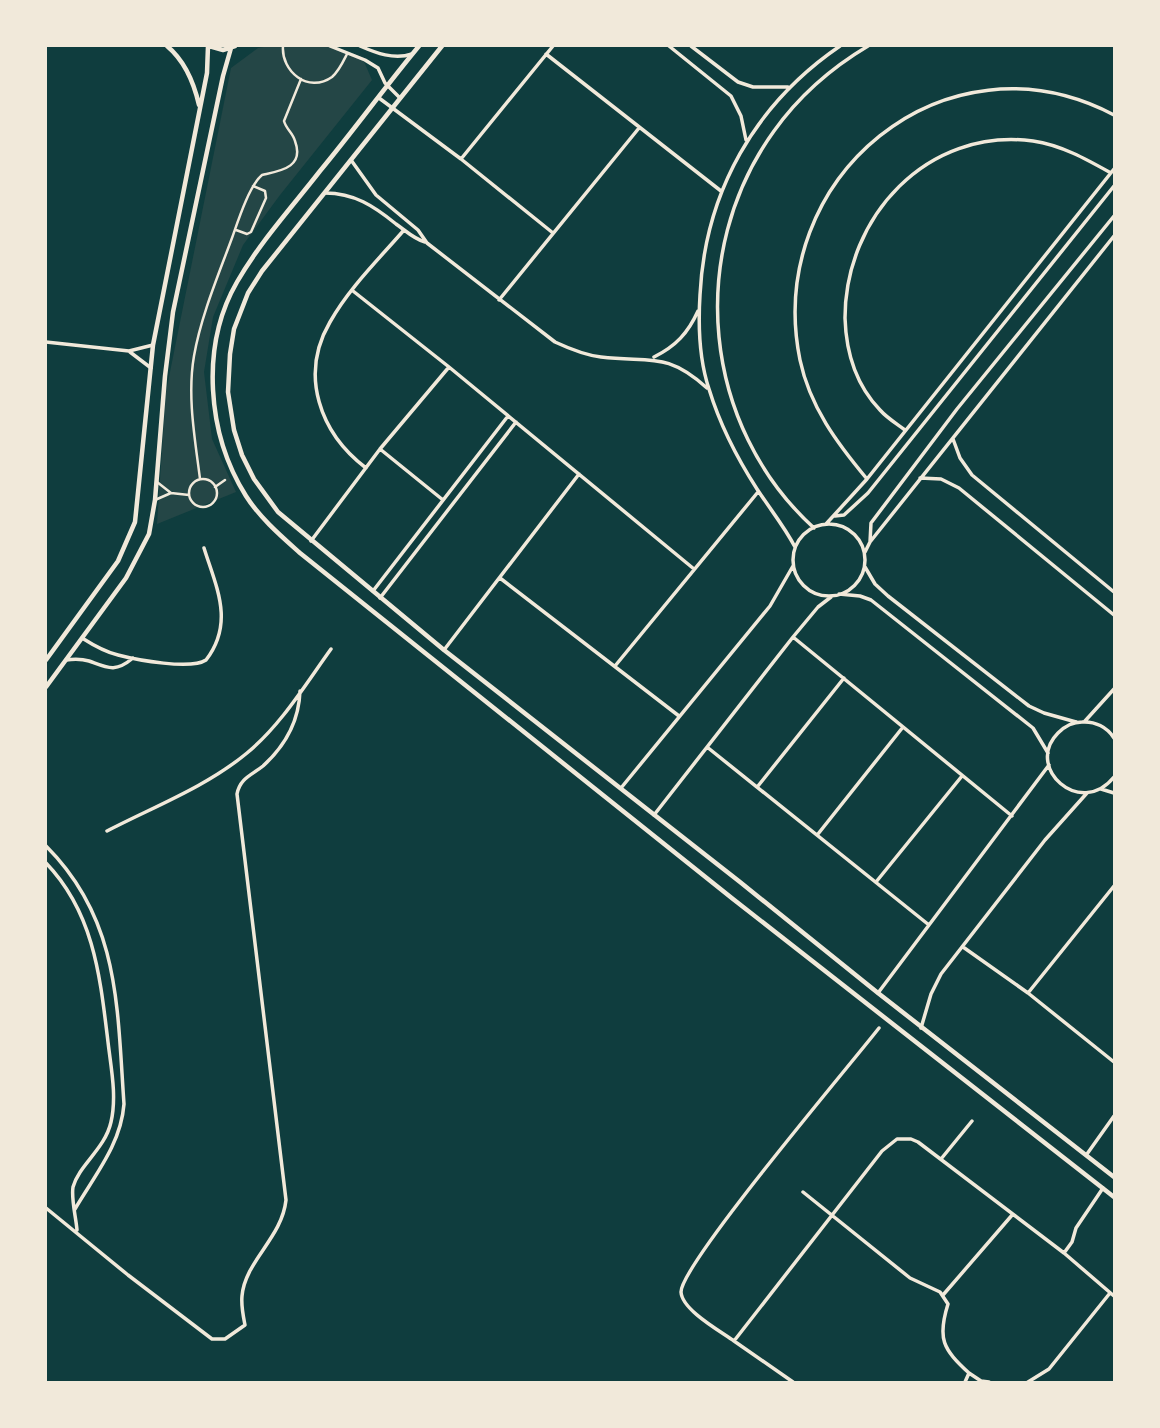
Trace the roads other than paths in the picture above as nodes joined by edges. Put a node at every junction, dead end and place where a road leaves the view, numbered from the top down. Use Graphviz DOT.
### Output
graph roads {
  1 [pos="167,46"];
  2 [pos="209,46"];
  3 [pos="283,46"];
  4 [pos="330,46"];
  5 [pos="360,46"];
  6 [pos="419,46"];
  7 [pos="442,46"];
  8 [pos="553,46"];
  9 [pos="669,46"];
  10 [pos="691,46"];
  11 [pos="825,46"];
  12 [pos="840,46"];
  13 [pos="868,46"];
  14 [pos="233,47"];
  15 [pos="367,49"];
  16 [pos="832,51"];
  17 [pos="348,53"];
  18 [pos="412,54"];
  19 [pos="546,54"];
  20 [pos="362,59"];
  21 [pos="301,79"];
  22 [pos="388,86"];
  23 [pos="790,87"];
  24 [pos="379,98"];
  25 [pos="400,98"];
  26 [pos="392,108"];
  27 [pos="200,110"];
  28 [pos="1115,115"];
  29 [pos="639,128"];
  30 [pos="746,142"];
  31 [pos="461,159"];
  32 [pos="351,160"];
  33 [pos="1113,171"];
  34 [pos="253,186"];
  35 [pos="1115,186"];
  36 [pos="721,191"];
  37 [pos="324,193"];
  38 [pos="1115,216"];
  39 [pos="235,230"];
  40 [pos="404,230"];
  41 [pos="553,233"];
  42 [pos="1115,236"];
  43 [pos="427,243"];
  44 [pos="353,291"];
  45 [pos="499,300"];
  46 [pos="699,309"];
  47 [pos="46,342"];
  48 [pos="153,345"];
  49 [pos="129,351"];
  50 [pos="652,358"];
  51 [pos="449,367"];
  52 [pos="151,368"];
  53 [pos="709,390"];
  54 [pos="508,416"];
  55 [pos="516,422"];
  56 [pos="905,430"];
  57 [pos="953,439"];
  58 [pos="380,449"];
  59 [pos="366,468"];
  60 [pos="579,474"];
  61 [pos="920,478"];
  62 [pos="200,479"];
  63 [pos="867,479"];
  64 [pos="226,480"];
  65 [pos="157,482"];
  66 [pos="215,487"];
  67 [pos="759,491"];
  68 [pos="171,493"];
  69 [pos="189,495"];
  70 [pos="155,500"];
  71 [pos="443,500"];
  72 [pos="834,516"];
  73 [pos="826,524"];
  74 [pos="814,527"];
  75 [pos="311,541"];
  76 [pos="870,542"];
  77 [pos="795,547"];
  78 [pos="204,548"];
  79 [pos="864,552"];
  80 [pos="793,566"];
  81 [pos="865,566"];
  82 [pos="694,569"];
  83 [pos="500,578"];
  84 [pos="372,592"];
  85 [pos="1115,592"];
  86 [pos="839,594"];
  87 [pos="831,597"];
  88 [pos="380,598"];
  89 [pos="1115,615"];
  90 [pos="793,637"];
  91 [pos="82,638"];
  92 [pos="331,649"];
  93 [pos="444,650"];
  94 [pos="133,658"];
  95 [pos="46,660"];
  96 [pos="66,660"];
  97 [pos="615,666"];
  98 [pos="844,678"];
  99 [pos="46,687"];
  100 [pos="1115,689"];
  101 [pos="300,691"];
  102 [pos="680,716"];
  103 [pos="1085,721"];
  104 [pos="1076,722"];
  105 [pos="903,727"];
  106 [pos="1115,738"];
  107 [pos="707,747"];
  108 [pos="1048,753"];
  109 [pos="1049,765"];
  110 [pos="962,776"];
  111 [pos="1115,777"];
  112 [pos="758,786"];
  113 [pos="621,788"];
  114 [pos="1101,789"];
  115 [pos="1087,793"];
  116 [pos="1115,793"];
  117 [pos="654,815"];
  118 [pos="1012,816"];
  119 [pos="107,831"];
  120 [pos="817,834"];
  121 [pos="46,846"];
  122 [pos="46,863"];
  123 [pos="876,882"];
  124 [pos="1115,886"];
  125 [pos="1110,892"];
  126 [pos="1115,896"];
  127 [pos="929,925"];
  128 [pos="963,947"];
  129 [pos="877,993"];
  130 [pos="1028,993"];
  131 [pos="879,1028"];
  132 [pos="921,1028"];
  133 [pos="1115,1062"];
  134 [pos="1115,1116"];
  135 [pos="972,1121"];
  136 [pos="1087,1154"];
  137 [pos="941,1159"];
  138 [pos="1115,1177"];
  139 [pos="1103,1188"];
  140 [pos="803,1192"];
  141 [pos="1115,1197"];
  142 [pos="46,1208"];
  143 [pos="75,1209"];
  144 [pos="1013,1214"];
  145 [pos="832,1215"];
  146 [pos="77,1231"];
  147 [pos="1064,1253"];
  148 [pos="1110,1293"];
  149 [pos="943,1295"];
  150 [pos="1115,1296"];
  151 [pos="734,1341"];
  152 [pos="969,1373"];
  153 [pos="793,1382"];
  154 [pos="965,1382"];
  155 [pos="989,1382"];
  156 [pos="1028,1382"];
  1 -- 27 [label="street"];
  2 -- 14 [label="street"];
  2 -- 27 [label="street"];
  3 -- 21 [label="street"];
  4 -- 17 [label="street"];
  5 -- 15 [label="street"];
  6 -- 18 [label="street"];
  7 -- 25 [label="street"];
  8 -- 19 [label="street"];
  9 -- 30 [label="street"];
  10 -- 23 [label="street"];
  11 -- 16 [label="street"];
  12 -- 16 [label="street"];
  13 -- 74 [label="street"];
  14 -- 65 [label="street"];
  15 -- 18 [label="street"];
  15 -- 20 [label="street"];
  16 -- 23 [label="street"];
  17 -- 20 [label="street"];
  17 -- 21 [label="street"];
  18 -- 22 [label="street"];
  19 -- 29 [label="street"];
  19 -- 31 [label="street"];
  20 -- 22 [label="street"];
  21 -- 34 [label="street"];
  22 -- 24 [label="street"];
  22 -- 25 [label="street"];
  23 -- 30 [label="street"];
  24 -- 26 [label="street"];
  24 -- 139 [label="street"];
  25 -- 26 [label="street"];
  26 -- 31 [label="street"];
  26 -- 32 [label="street"];
  27 -- 48 [label="street"];
  28 -- 63 [label="street"];
  29 -- 36 [label="street"];
  29 -- 41 [label="street"];
  30 -- 36 [label="street"];
  31 -- 41 [label="street"];
  32 -- 37 [label="street"];
  32 -- 43 [label="street"];
  33 -- 56 [label="street"];
  33 -- 56 [label="street"];
  34 -- 39 [label="street"];
  34 -- 39 [label="street"];
  35 -- 72 [label="street"];
  36 -- 46 [label="street"];
  37 -- 40 [label="street"];
  37 -- 75 [label="street"];
  38 -- 76 [label="street"];
  39 -- 62 [label="street"];
  40 -- 43 [label="street"];
  40 -- 44 [label="street"];
  41 -- 45 [label="street"];
  42 -- 57 [label="street"];
  43 -- 45 [label="street"];
  44 -- 51 [label="street"];
  44 -- 59 [label="street"];
  45 -- 50 [label="street"];
  46 -- 50 [label="street"];
  46 -- 53 [label="street"];
  47 -- 49 [label="street"];
  48 -- 49 [label="street"];
  48 -- 52 [label="street"];
  49 -- 52 [label="street"];
  50 -- 53 [label="street"];
  51 -- 54 [label="street"];
  51 -- 58 [label="street"];
  52 -- 95 [label="street"];
  53 -- 67 [label="street"];
  54 -- 55 [label="street"];
  54 -- 71 [label="street"];
  55 -- 60 [label="street"];
  55 -- 88 [label="street"];
  56 -- 63 [label="street"];
  57 -- 61 [label="street"];
  57 -- 85 [label="street"];
  58 -- 59 [label="street"];
  58 -- 71 [label="street"];
  59 -- 75 [label="street"];
  60 -- 82 [label="street"];
  60 -- 83 [label="street"];
  61 -- 76 [label="street"];
  61 -- 89 [label="street"];
  62 -- 66 [label="street"];
  62 -- 69 [label="street"];
  63 -- 72 [label="street"];
  64 -- 66 [label="street"];
  65 -- 68 [label="street"];
  65 -- 70 [label="street"];
  66 -- 69 [label="street"];
  67 -- 77 [label="street"];
  67 -- 82 [label="street"];
  68 -- 69 [label="street"];
  68 -- 70 [label="street"];
  70 -- 91 [label="street"];
  71 -- 84 [label="street"];
  72 -- 73 [label="street"];
  73 -- 74 [label="street"];
  73 -- 79 [label="street"];
  74 -- 77 [label="street"];
  75 -- 84 [label="street"];
  76 -- 79 [label="street"];
  77 -- 80 [label="street"];
  78 -- 94 [label="street"];
  79 -- 81 [label="street"];
  80 -- 87 [label="street"];
  80 -- 102 [label="street"];
  81 -- 86 [label="street"];
  81 -- 104 [label="street"];
  82 -- 97 [label="street"];
  83 -- 93 [label="street"];
  83 -- 97 [label="street"];
  84 -- 88 [label="street"];
  86 -- 87 [label="street"];
  86 -- 108 [label="street"];
  87 -- 90 [label="street"];
  88 -- 93 [label="street"];
  90 -- 98 [label="street"];
  90 -- 107 [label="street"];
  91 -- 94 [label="street"];
  91 -- 96 [label="street"];
  92 -- 101 [label="street"];
  93 -- 113 [label="street"];
  94 -- 96 [label="street"];
  96 -- 99 [label="street"];
  97 -- 102 [label="street"];
  98 -- 105 [label="street"];
  98 -- 112 [label="street"];
  100 -- 103 [label="street"];
  101 -- 119 [label="street"];
  101 -- 146 [label="street"];
  102 -- 113 [label="street"];
  103 -- 104 [label="street"];
  103 -- 106 [label="street"];
  104 -- 108 [label="street"];
  105 -- 110 [label="street"];
  105 -- 120 [label="street"];
  107 -- 112 [label="street"];
  107 -- 117 [label="street"];
  108 -- 109 [label="street"];
  109 -- 115 [label="street"];
  109 -- 118 [label="street"];
  110 -- 118 [label="street"];
  110 -- 123 [label="street"];
  111 -- 114 [label="street"];
  112 -- 120 [label="street"];
  113 -- 117 [label="street"];
  114 -- 115 [label="street"];
  114 -- 116 [label="street"];
  115 -- 128 [label="street"];
  117 -- 129 [label="street"];
  118 -- 127 [label="street"];
  120 -- 123 [label="street"];
  121 -- 143 [label="street"];
  122 -- 143 [label="street"];
  123 -- 127 [label="street"];
  124 -- 125 [label="street"];
  125 -- 126 [label="street"];
  125 -- 130 [label="street"];
  127 -- 129 [label="street"];
  128 -- 130 [label="street"];
  128 -- 132 [label="street"];
  129 -- 132 [label="street"];
  130 -- 133 [label="street"];
  131 -- 151 [label="street"];
  132 -- 136 [label="street"];
  134 -- 136 [label="street"];
  135 -- 137 [label="street"];
  136 -- 138 [label="street"];
  137 -- 144 [label="street"];
  137 -- 145 [label="street"];
  139 -- 141 [label="street"];
  139 -- 147 [label="street"];
  140 -- 145 [label="street"];
  142 -- 146 [label="street"];
  143 -- 146 [label="street"];
  144 -- 147 [label="street"];
  144 -- 149 [label="street"];
  145 -- 149 [label="street"];
  145 -- 151 [label="street"];
  147 -- 148 [label="street"];
  148 -- 150 [label="street"];
  148 -- 156 [label="street"];
  149 -- 152 [label="street"];
  151 -- 153 [label="street"];
  152 -- 154 [label="street"];
  152 -- 155 [label="street"];
}
